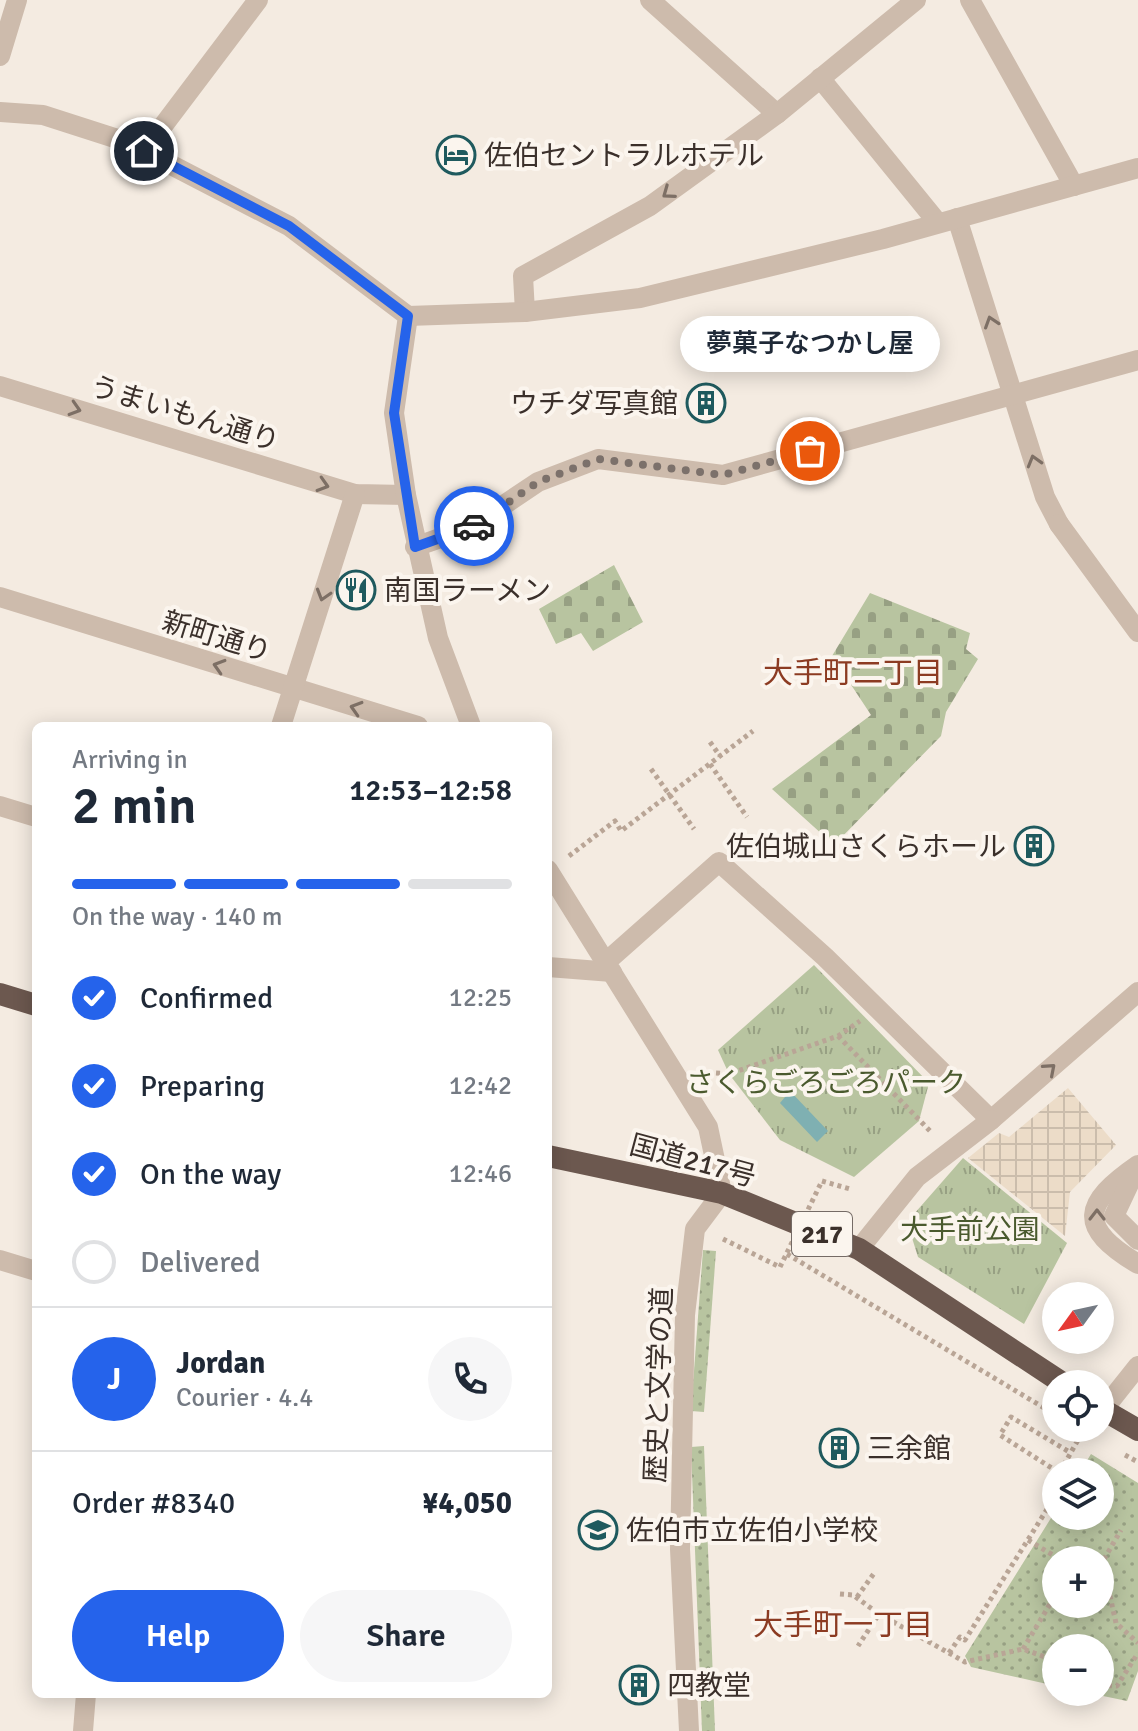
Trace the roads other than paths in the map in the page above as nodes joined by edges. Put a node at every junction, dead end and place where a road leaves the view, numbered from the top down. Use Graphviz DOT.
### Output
graph roads {
  1 [pos="17,0"];
  2 [pos="258,0"];
  3 [pos="650,0"];
  4 [pos="970,0"];
  5 [pos="906,3"];
  6 [pos="0,56"];
  7 [pos="820,78"];
  8 [pos="0,112"];
  9 [pos="777,114"];
  10 [pos="144,151"];
  11 [pos="1138,168"];
  12 [pos="1074,186"];
  13 [pos="947,221"];
  14 [pos="525,312"];
  15 [pos="408,316"];
  16 [pos="1138,360"];
  17 [pos="0,386"];
  18 [pos="1015,396"];
  19 [pos="355,494"];
  20 [pos="406,495"];
  21 [pos="415,547"];
  22 [pos="0,597"];
  23 [pos="1138,632"];
  24 [pos="293,689"];
  25 [pos="282,722"];
  26 [pos="404,722"];
  27 [pos="470,722"];
  28 [pos="0,806"];
  29 [pos="32,816"];
  30 [pos="552,876"];
  31 [pos="552,967"];
  32 [pos="609,967"];
  33 [pos="1138,992"];
  34 [pos="0,994"];
  35 [pos="32,1004"];
  36 [pos="991,1120"];
  37 [pos="552,1157"];
  38 [pos="1138,1165"];
  39 [pos="722,1193"];
  40 [pos="1138,1240"];
  41 [pos="859,1249"];
  42 [pos="0,1260"];
  43 [pos="1138,1264"];
  44 [pos="32,1270"];
  45 [pos="1138,1366"];
  46 [pos="1043,1370"];
  47 [pos="1114,1395"];
  48 [pos="1114,1416"];
  49 [pos="1138,1430"];
  50 [pos="86,1698"];
  51 [pos="83,1731"];
  52 [pos="689,1731"];
  1 -- 6 [label="street"];
  2 -- 10 [label="street"];
  3 -- 9 [label="street"];
  4 -- 12 [label="street"];
  5 -- 7 [label="street"];
  7 -- 9 [label="street"];
  7 -- 13 [label="street"];
  8 -- 10 [label="street"];
  9 -- 14 [label="street, one-way"];
  10 -- 15 [label="street"];
  11 -- 12 [label="street"];
  12 -- 13 [label="street"];
  13 -- 14 [label="street"];
  18 -- 13 [label="street, one-way"];
  14 -- 15 [label="street"];
  15 -- 20 [label="street"];
  16 -- 18 [label="street"];
  17 -- 19 [label="street, うまいもん通り, one-way"];
  18 -- 21 [label="street"];
  23 -- 18 [label="street, one-way"];
  19 -- 20 [label="street, うまいもん通り"];
  19 -- 24 [label="street, one-way"];
  20 -- 21 [label="street"];
  21 -- 27 [label="street"];
  24 -- 22 [label="street, 新町通り, one-way"];
  24 -- 25 [label="street"];
  26 -- 24 [label="street, 新町通り, one-way"];
  28 -- 29 [label="street"];
  30 -- 32 [label="street"];
  31 -- 32 [label="street"];
  32 -- 36 [label="street"];
  32 -- 39 [label="street"];
  36 -- 33 [label="street, one-way"];
  34 -- 35 [label="highway"];
  36 -- 41 [label="street"];
  37 -- 39 [label="highway, 国道217号 / 217"];
  38 -- 40 [label="street"];
  43 -- 38 [label="street, one-way"];
  39 -- 41 [label="highway, 国道217号 / 217"];
  39 -- 52 [label="street, 歴史と文学の道"];
  41 -- 46 [label="highway, 国道217号 / 217"];
  42 -- 44 [label="street"];
  45 -- 47 [label="street"];
  48 -- 49 [label="highway"];
  50 -- 51 [label="street"];
}
